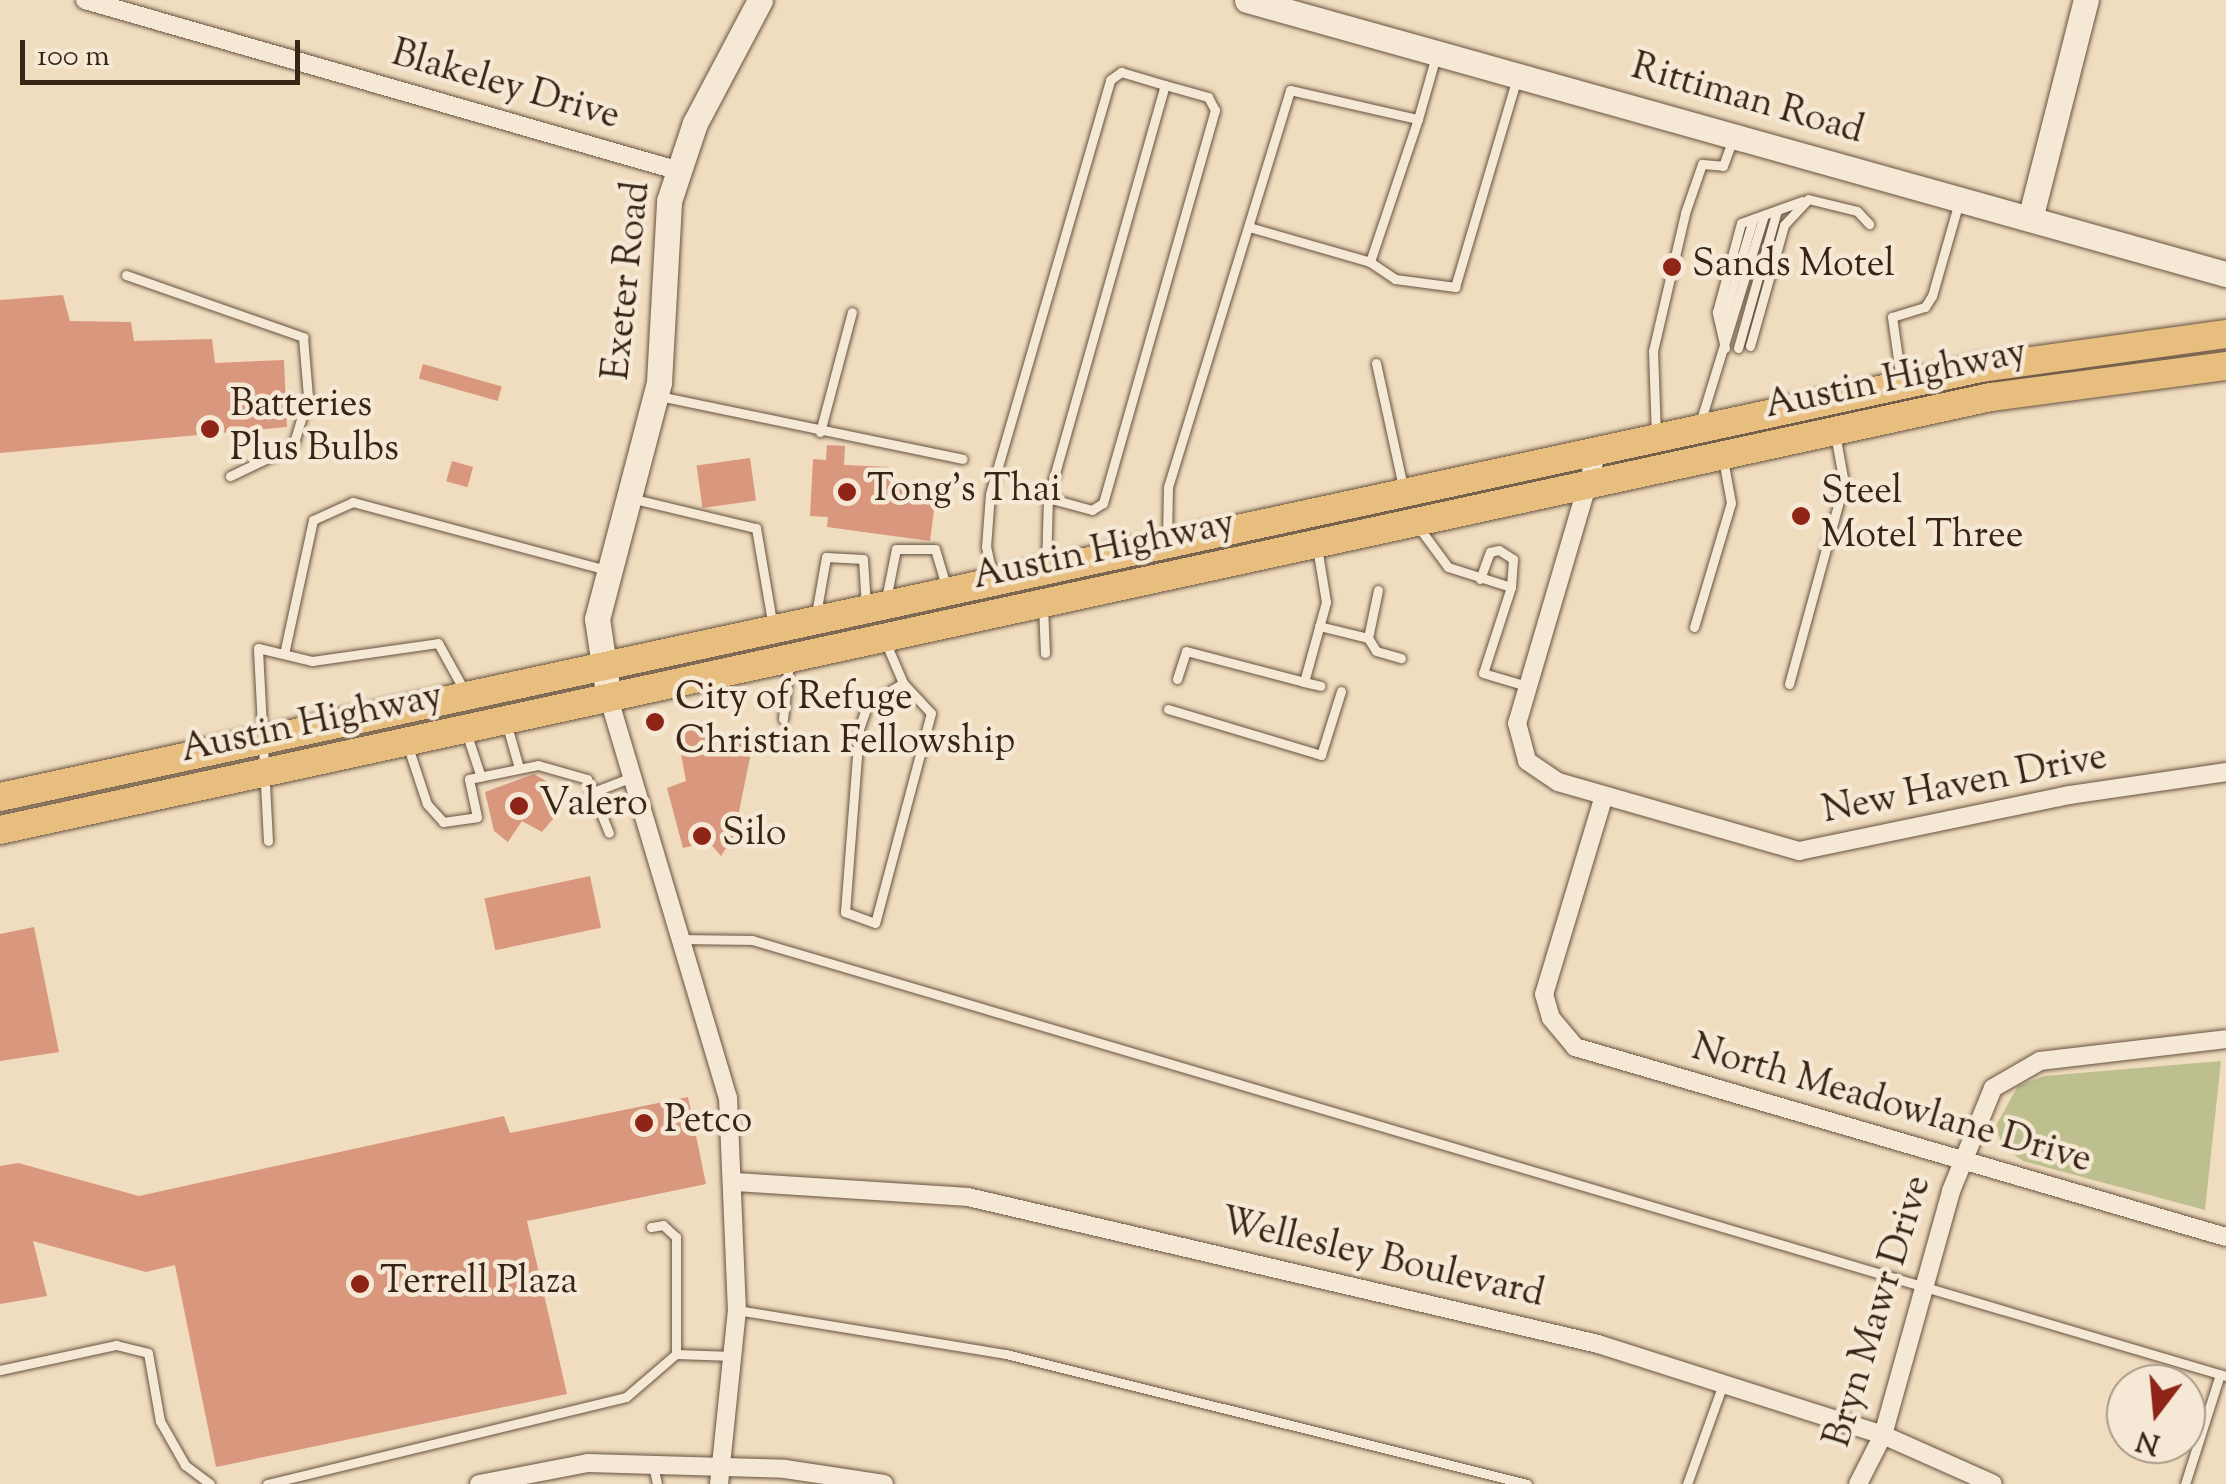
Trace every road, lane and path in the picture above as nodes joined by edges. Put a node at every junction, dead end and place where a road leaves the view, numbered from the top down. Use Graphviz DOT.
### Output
graph roads {
  1 [pos="85,0"];
  2 [pos="760,0"];
  3 [pos="1247,0"];
  4 [pos="2086,0"];
  5 [pos="1298,7"];
  6 [pos="1438,53"];
  7 [pos="1518,76"];
  8 [pos="1166,84"];
  9 [pos="1418,119"];
  10 [pos="1734,136"];
  11 [pos="676,170"];
  12 [pos="1960,199"];
  13 [pos="1808,200"];
  14 [pos="1777,210"];
  15 [pos="1764,215"];
  16 [pos="2030,219"];
  17 [pos="1869,224"];
  18 [pos="1249,227"];
  19 [pos="1370,262"];
  20 [pos="2226,274"];
  21 [pos="126,275"];
  22 [pos="852,312"];
  23 [pos="2226,334"];
  24 [pos="1750,346"];
  25 [pos="1738,348"];
  26 [pos="1726,351"];
  27 [pos="1376,363"];
  28 [pos="2226,366"];
  29 [pos="1902,385"];
  30 [pos="656,395"];
  31 [pos="1698,430"];
  32 [pos="1834,431"];
  33 [pos="820,432"];
  34 [pos="1656,439"];
  35 [pos="1596,452"];
  36 [pos="1722,456"];
  37 [pos="963,459"];
  38 [pos="230,476"];
  39 [pos="1587,485"];
  40 [pos="1405,494"];
  41 [pos="628,498"];
  42 [pos="1048,498"];
  43 [pos="1410,524"];
  44 [pos="1316,544"];
  45 [pos="1167,547"];
  46 [pos="608,570"];
  47 [pos="1046,571"];
  48 [pos="1480,578"];
  49 [pos="994,582"];
  50 [pos="1511,586"];
  51 [pos="1378,590"];
  52 [pos="948,592"];
  53 [pos="1043,603"];
  54 [pos="876,608"];
  55 [pos="815,620"];
  56 [pos="1319,626"];
  57 [pos="1694,628"];
  58 [pos="773,630"];
  59 [pos="884,638"];
  60 [pos="1368,638"];
  61 [pos="284,654"];
  62 [pos="1045,654"];
  63 [pos="790,658"];
  64 [pos="1401,658"];
  65 [pos="601,666"];
  66 [pos="1177,679"];
  67 [pos="1304,682"];
  68 [pos="902,683"];
  69 [pos="1790,684"];
  70 [pos="1321,686"];
  71 [pos="1528,686"];
  72 [pos="1341,692"];
  73 [pos="467,696"];
  74 [pos="610,700"];
  75 [pos="1168,709"];
  76 [pos="783,719"];
  77 [pos="506,722"];
  78 [pos="466,731"];
  79 [pos="257,742"];
  80 [pos="408,744"];
  81 [pos="519,768"];
  82 [pos="2226,772"];
  83 [pos="264,774"];
  84 [pos="633,776"];
  85 [pos="480,777"];
  86 [pos="592,792"];
  87 [pos="0,796"];
  88 [pos="1603,799"];
  89 [pos="0,830"];
  90 [pos="609,832"];
  91 [pos="268,840"];
  92 [pos="681,939"];
  93 [pos="2226,1039"];
  94 [pos="1962,1158"];
  95 [pos="737,1182"];
  96 [pos="651,1227"];
  97 [pos="2226,1237"];
  98 [pos="1925,1284"];
  99 [pos="737,1310"];
  100 [pos="676,1354"];
  101 [pos="734,1356"];
  102 [pos="0,1370"];
  103 [pos="2223,1375"];
  104 [pos="1723,1384"];
  105 [pos="1883,1435"];
  106 [pos="653,1465"];
  107 [pos="721,1475"];
  108 [pos="210,1484"];
  109 [pos="267,1484"];
  110 [pos="479,1484"];
  111 [pos="656,1484"];
  112 [pos="884,1484"];
  113 [pos="1527,1484"];
  114 [pos="1687,1484"];
  115 [pos="1858,1484"];
  116 [pos="1993,1484"];
  117 [pos="2186,1484"];
  1 -- 11 [label="street, Blakeley Drive"];
  2 -- 11 [label="street, Exeter Road"];
  3 -- 5 [label="street, Rittiman Road"];
  4 -- 16 [label="street"];
  5 -- 6 [label="street, Rittiman Road"];
  6 -- 7 [label="street, Rittiman Road"];
  6 -- 9 [label="lane"];
  7 -- 10 [label="street, Rittiman Road"];
  7 -- 19 [label="lane"];
  8 -- 42 [label="lane"];
  8 -- 42 [label="lane"];
  8 -- 49 [label="lane"];
  9 -- 18 [label="lane"];
  9 -- 19 [label="lane"];
  10 -- 12 [label="street, Rittiman Road"];
  10 -- 34 [label="lane"];
  11 -- 30 [label="street, Exeter Road"];
  12 -- 16 [label="street, Rittiman Road"];
  12 -- 29 [label="lane"];
  13 -- 14 [label="lane"];
  13 -- 17 [label="lane"];
  13 -- 24 [label="lane"];
  14 -- 15 [label="lane"];
  14 -- 25 [label="lane"];
  15 -- 26 [label="lane"];
  15 -- 26 [label="lane"];
  16 -- 20 [label="street, Rittiman Road"];
  18 -- 19 [label="lane"];
  18 -- 45 [label="lane"];
  21 -- 38 [label="lane"];
  22 -- 33 [label="lane"];
  23 -- 29 [label="main road, Austin Highway"];
  26 -- 31 [label="lane"];
  27 -- 40 [label="lane"];
  28 -- 32 [label="main road, Austin Highway"];
  29 -- 31 [label="main road, Austin Highway"];
  30 -- 33 [label="lane"];
  30 -- 41 [label="street, Exeter Road"];
  31 -- 34 [label="main road, Austin Highway"];
  32 -- 36 [label="main road, Austin Highway"];
  32 -- 69 [label="lane"];
  33 -- 37 [label="lane"];
  34 -- 35 [label="main road, Austin Highway"];
  35 -- 39 [label="street, New Haven Drive"];
  35 -- 40 [label="main road, Austin Highway"];
  36 -- 39 [label="main road, Austin Highway"];
  36 -- 57 [label="lane"];
  39 -- 43 [label="main road, Austin Highway"];
  39 -- 71 [label="street, New Haven Drive"];
  40 -- 45 [label="main road, Austin Highway"];
  41 -- 46 [label="street, Exeter Road"];
  41 -- 58 [label="lane"];
  42 -- 47 [label="lane"];
  43 -- 44 [label="main road, Austin Highway"];
  43 -- 48 [label="lane"];
  44 -- 53 [label="main road, Austin Highway"];
  44 -- 56 [label="lane"];
  45 -- 47 [label="main road, Austin Highway"];
  46 -- 61 [label="lane"];
  46 -- 65 [label="street, Exeter Road"];
  47 -- 49 [label="main road, Austin Highway"];
  48 -- 50 [label="lane"];
  48 -- 50 [label="lane"];
  49 -- 52 [label="main road, Austin Highway"];
  50 -- 71 [label="lane"];
  51 -- 60 [label="lane"];
  52 -- 54 [label="main road, Austin Highway"];
  52 -- 54 [label="lane"];
  53 -- 59 [label="main road, Austin Highway"];
  53 -- 62 [label="lane"];
  54 -- 55 [label="main road, Austin Highway"];
  54 -- 55 [label="lane"];
  55 -- 58 [label="main road, Austin Highway"];
  56 -- 60 [label="lane"];
  56 -- 67 [label="lane"];
  58 -- 65 [label="main road, Austin Highway"];
  59 -- 63 [label="main road, Austin Highway"];
  59 -- 68 [label="lane"];
  60 -- 64 [label="lane"];
  61 -- 73 [label="lane"];
  61 -- 79 [label="lane"];
  63 -- 74 [label="main road, Austin Highway"];
  63 -- 76 [label="lane"];
  65 -- 73 [label="main road, Austin Highway"];
  65 -- 74 [label="street, Exeter Road"];
  66 -- 67 [label="lane"];
  67 -- 70 [label="lane"];
  68 -- 68 [label="lane"];
  71 -- 88 [label="street, New Haven Drive"];
  72 -- 75 [label="lane"];
  73 -- 79 [label="main road, Austin Highway"];
  74 -- 77 [label="main road, Austin Highway"];
  74 -- 84 [label="street"];
  77 -- 78 [label="main road, Austin Highway"];
  77 -- 81 [label="lane"];
  78 -- 80 [label="main road, Austin Highway"];
  78 -- 85 [label="lane"];
  79 -- 83 [label="lane"];
  79 -- 87 [label="main road, Austin Highway"];
  80 -- 83 [label="main road, Austin Highway"];
  80 -- 85 [label="lane"];
  81 -- 85 [label="lane"];
  81 -- 86 [label="lane"];
  82 -- 88 [label="street, New Haven Drive"];
  83 -- 89 [label="main road, Austin Highway"];
  83 -- 91 [label="lane"];
  84 -- 86 [label="lane"];
  84 -- 92 [label="street"];
  86 -- 90 [label="lane"];
  88 -- 94 [label="street, North Meadowlane Drive"];
  92 -- 95 [label="street"];
  92 -- 98 [label="lane"];
  93 -- 94 [label="street, Bryn Mawr Drive"];
  94 -- 97 [label="street, North Meadowlane Drive"];
  94 -- 98 [label="street, Bryn Mawr Drive"];
  95 -- 99 [label="street"];
  95 -- 104 [label="street, Wellesley Boulevard"];
  96 -- 100 [label="lane"];
  98 -- 103 [label="lane"];
  98 -- 105 [label="street, Bryn Mawr Drive"];
  99 -- 101 [label="street"];
  99 -- 113 [label="lane"];
  100 -- 101 [label="lane"];
  100 -- 109 [label="lane"];
  101 -- 107 [label="street"];
  102 -- 108 [label="lane"];
  103 -- 117 [label="lane"];
  104 -- 105 [label="street, Wellesley Boulevard"];
  104 -- 114 [label="lane"];
  105 -- 115 [label="street, Bryn Mawr Drive"];
  105 -- 116 [label="street, Wellesley Boulevard"];
  106 -- 107 [label="street"];
  106 -- 110 [label="street"];
  106 -- 111 [label="lane"];
  107 -- 112 [label="street"];
}
